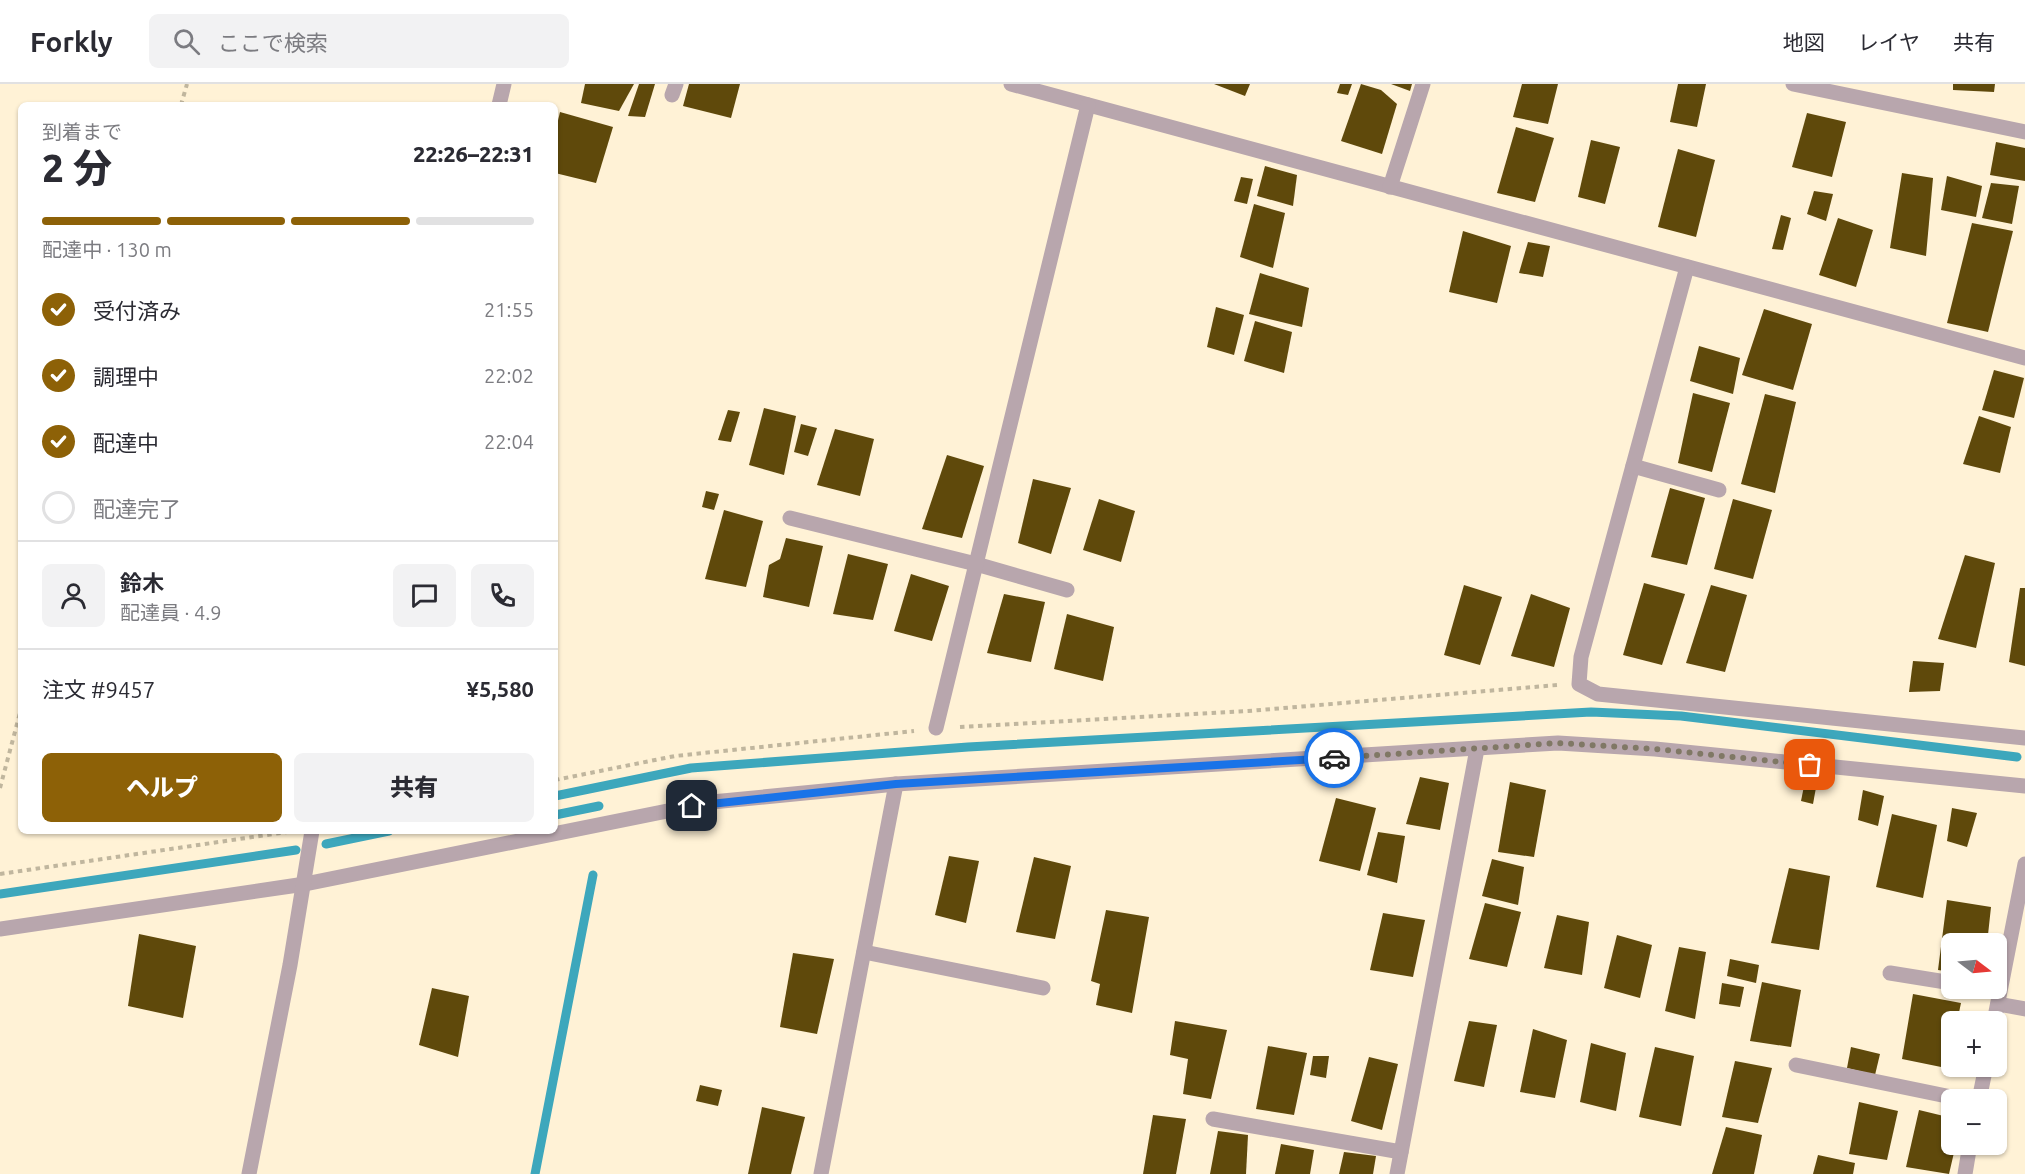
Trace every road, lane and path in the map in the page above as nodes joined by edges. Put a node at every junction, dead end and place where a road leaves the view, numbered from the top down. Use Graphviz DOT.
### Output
graph roads {
  1 [pos="187,84"];
  2 [pos="504,84"];
  3 [pos="1011,84"];
  4 [pos="1423,84"];
  5 [pos="1793,84"];
  6 [pos="183,102"];
  7 [pos="499,102"];
  8 [pos="1088,105"];
  9 [pos="2025,132"];
  10 [pos="1390,187"];
  11 [pos="1687,267"];
  12 [pos="2025,358"];
  13 [pos="1633,466"];
  14 [pos="1719,490"];
  15 [pos="790,518"];
  16 [pos="976,564"];
  17 [pos="1067,590"];
  18 [pos="1579,684"];
  19 [pos="18,720"];
  20 [pos="936,728"];
  21 [pos="2025,738"];
  22 [pos="1477,749"];
  23 [pos="558,779"];
  24 [pos="896,784"];
  25 [pos="2025,786"];
  26 [pos="0,788"];
  27 [pos="558,833"];
  28 [pos="273,834"];
  29 [pos="312,834"];
  30 [pos="553,834"];
  31 [pos="2025,864"];
  32 [pos="0,874"];
  33 [pos="305,884"];
  34 [pos="0,929"];
  35 [pos="2007,942"];
  36 [pos="864,952"];
  37 [pos="1890,973"];
  38 [pos="1941,981"];
  39 [pos="1043,988"];
  40 [pos="2005,999"];
  41 [pos="2025,1009"];
  42 [pos="1796,1065"];
  43 [pos="1941,1095"];
  44 [pos="1213,1119"];
  45 [pos="1401,1152"];
  46 [pos="1968,1155"];
  47 [pos="249,1174"];
  48 [pos="821,1174"];
  49 [pos="1397,1174"];
  50 [pos="1965,1174"];
  1 -- 6 [label="path"];
  2 -- 7 [label="street"];
  3 -- 8 [label="street"];
  4 -- 10 [label="street"];
  5 -- 9 [label="street"];
  8 -- 10 [label="street"];
  8 -- 16 [label="street"];
  10 -- 11 [label="street"];
  11 -- 12 [label="street"];
  11 -- 13 [label="street"];
  13 -- 14 [label="street"];
  13 -- 18 [label="street"];
  15 -- 16 [label="street"];
  16 -- 17 [label="street"];
  16 -- 20 [label="street"];
  18 -- 20 [label="path"];
  18 -- 21 [label="street"];
  19 -- 26 [label="path"];
  20 -- 23 [label="path"];
  22 -- 24 [label="street"];
  22 -- 25 [label="street"];
  22 -- 45 [label="street"];
  24 -- 27 [label="street"];
  24 -- 36 [label="street"];
  28 -- 32 [label="path"];
  29 -- 33 [label="street"];
  30 -- 33 [label="street"];
  31 -- 35 [label="street"];
  33 -- 34 [label="street"];
  33 -- 47 [label="street"];
  36 -- 39 [label="street"];
  36 -- 48 [label="street"];
  37 -- 38 [label="street"];
  40 -- 41 [label="street"];
  42 -- 43 [label="street"];
  44 -- 45 [label="street"];
  45 -- 49 [label="street"];
  46 -- 50 [label="street"];
}
